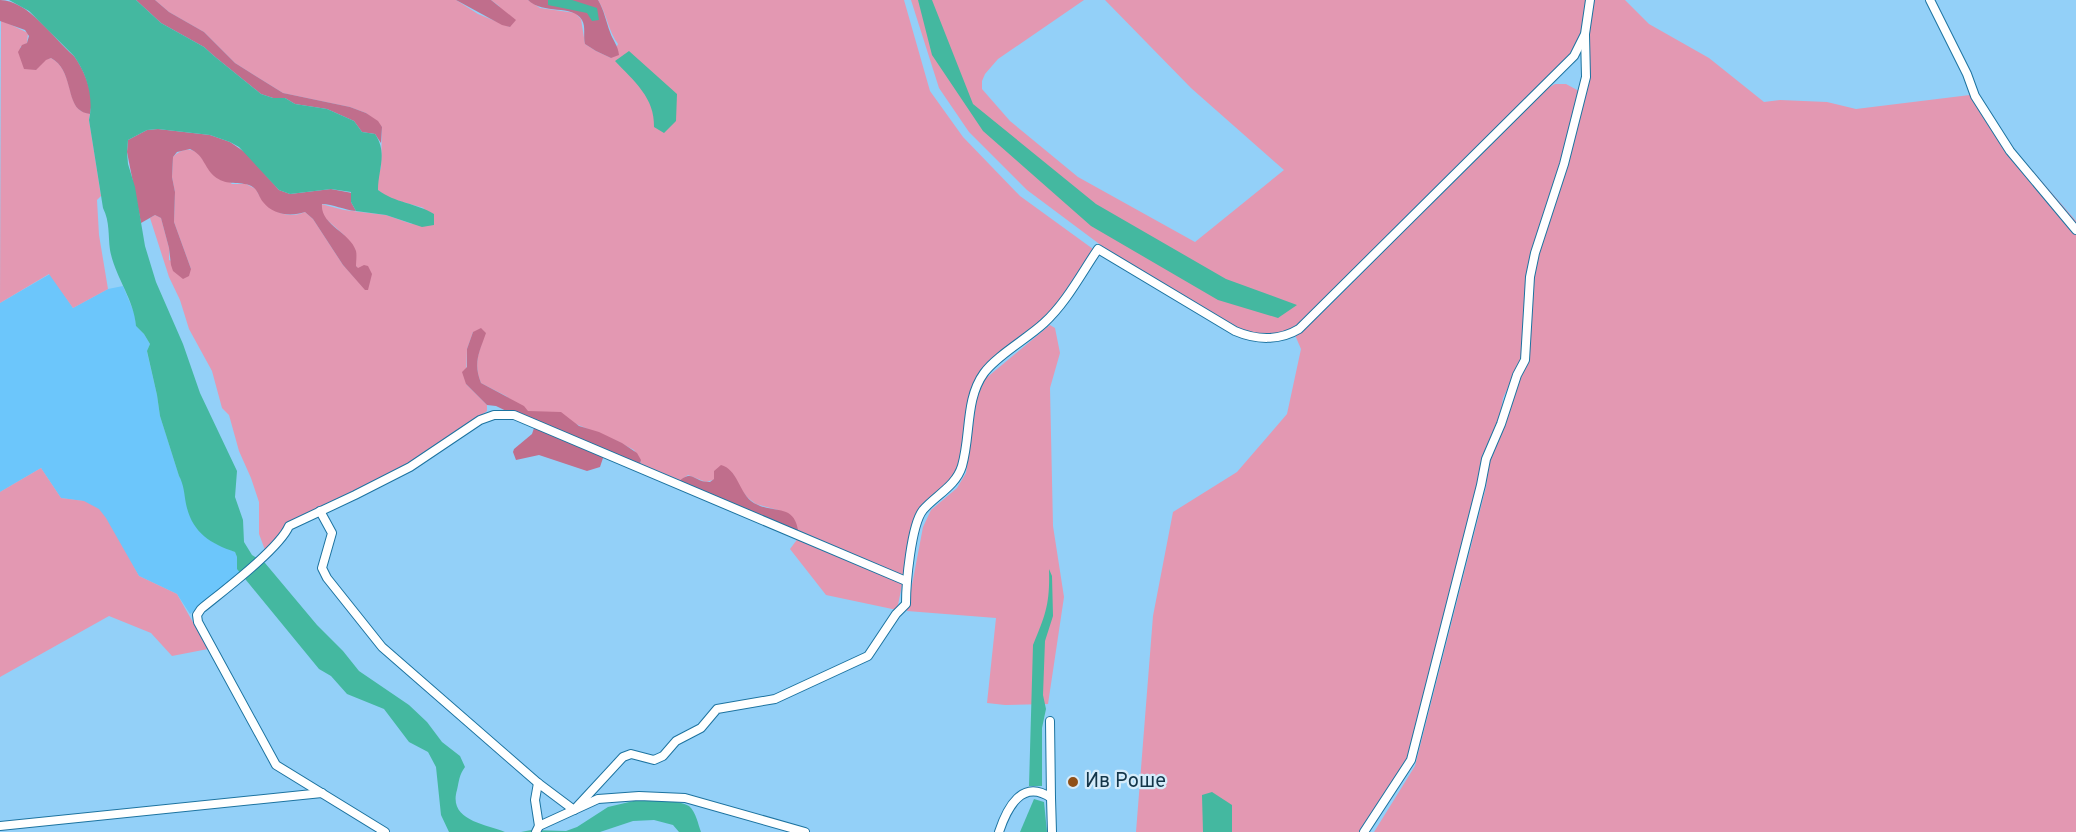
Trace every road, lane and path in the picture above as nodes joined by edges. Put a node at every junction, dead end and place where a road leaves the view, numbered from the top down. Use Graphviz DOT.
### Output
graph roads {
  1 [pos="1590,0"];
  2 [pos="1930,0"];
  3 [pos="1585,34"];
  4 [pos="2076,230"];
  5 [pos="320,511"];
  6 [pos="906,581"];
  7 [pos="1050,721"];
  8 [pos="538,783"];
  9 [pos="322,793"];
  10 [pos="1051,798"];
  11 [pos="574,810"];
  12 [pos="0,826"];
  13 [pos="538,829"];
  14 [pos="385,832"];
  15 [pos="805,832"];
  16 [pos="999,832"];
  17 [pos="1052,832"];
  18 [pos="1364,832"];
  1 -- 3 [label="street"];
  2 -- 4 [label="street"];
  3 -- 6 [label="street"];
  3 -- 18 [label="street"];
  5 -- 6 [label="street"];
  5 -- 8 [label="street"];
  5 -- 9 [label="street"];
  6 -- 11 [label="street"];
  7 -- 10 [label="street"];
  8 -- 11 [label="street"];
  8 -- 13 [label="street"];
  9 -- 12 [label="street"];
  9 -- 14 [label="street"];
  10 -- 16 [label="street"];
  10 -- 17 [label="street"];
  11 -- 13 [label="street"];
  11 -- 15 [label="street"];
}
